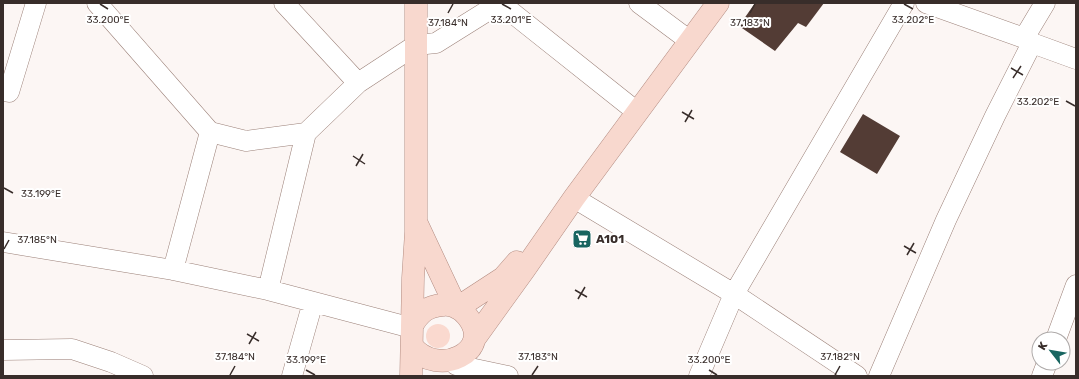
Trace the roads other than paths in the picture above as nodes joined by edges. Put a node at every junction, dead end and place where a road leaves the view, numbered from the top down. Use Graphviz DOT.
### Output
graph roads {
  1 [pos="36,3"];
  2 [pos="97,3"];
  3 [pos="416,3"];
  4 [pos="500,3"];
  5 [pos="639,3"];
  6 [pos="718,3"];
  7 [pos="904,3"];
  8 [pos="926,3"];
  9 [pos="1045,3"];
  10 [pos="288,4"];
  11 [pos="1028,40"];
  12 [pos="690,41"];
  13 [pos="416,44"];
  14 [pos="1076,59"];
  15 [pos="358,83"];
  16 [pos="3,91"];
  17 [pos="637,112"];
  18 [pos="210,132"];
  19 [pos="306,132"];
  20 [pos="574,198"];
  21 [pos="416,221"];
  22 [pos="3,242"];
  23 [pos="173,270"];
  24 [pos="1076,285"];
  25 [pos="268,290"];
  26 [pos="734,294"];
  27 [pos="313,302"];
  28 [pos="456,308"];
  29 [pos="1059,331"];
  30 [pos="412,333"];
  31 [pos="474,338"];
  32 [pos="3,350"];
  33 [pos="107,369"];
  34 [pos="453,369"];
  35 [pos="143,376"];
  36 [pos="292,376"];
  37 [pos="411,376"];
  38 [pos="508,376"];
  39 [pos="699,376"];
  40 [pos="857,376"];
  41 [pos="879,376"];
  1 -- 16 [label="street"];
  2 -- 18 [label="street"];
  3 -- 13 [label="main road"];
  4 -- 13 [label="street"];
  4 -- 17 [label="street"];
  5 -- 12 [label="street"];
  6 -- 12 [label="main road"];
  7 -- 26 [label="street"];
  8 -- 11 [label="street"];
  9 -- 11 [label="street"];
  10 -- 15 [label="street"];
  11 -- 14 [label="street"];
  11 -- 41 [label="street"];
  12 -- 17 [label="main road"];
  13 -- 15 [label="street"];
  13 -- 21 [label="main road"];
  15 -- 19 [label="street"];
  17 -- 20 [label="main road"];
  18 -- 19 [label="street"];
  18 -- 23 [label="street"];
  19 -- 25 [label="street"];
  20 -- 26 [label="street"];
  20 -- 28 [label="main road"];
  20 -- 31 [label="main road"];
  21 -- 28 [label="main road"];
  21 -- 30 [label="main road"];
  22 -- 23 [label="street"];
  23 -- 25 [label="street"];
  24 -- 29 [label="street"];
  25 -- 27 [label="street"];
  26 -- 39 [label="street"];
  26 -- 40 [label="street"];
  27 -- 30 [label="street"];
  27 -- 36 [label="street"];
  28 -- 30 [label="main road"];
  28 -- 31 [label="main road"];
  30 -- 34 [label="main road"];
  30 -- 37 [label="main road"];
  31 -- 34 [label="main road"];
  32 -- 33 [label="street"];
  33 -- 35 [label="street"];
  34 -- 38 [label="street"];
}
